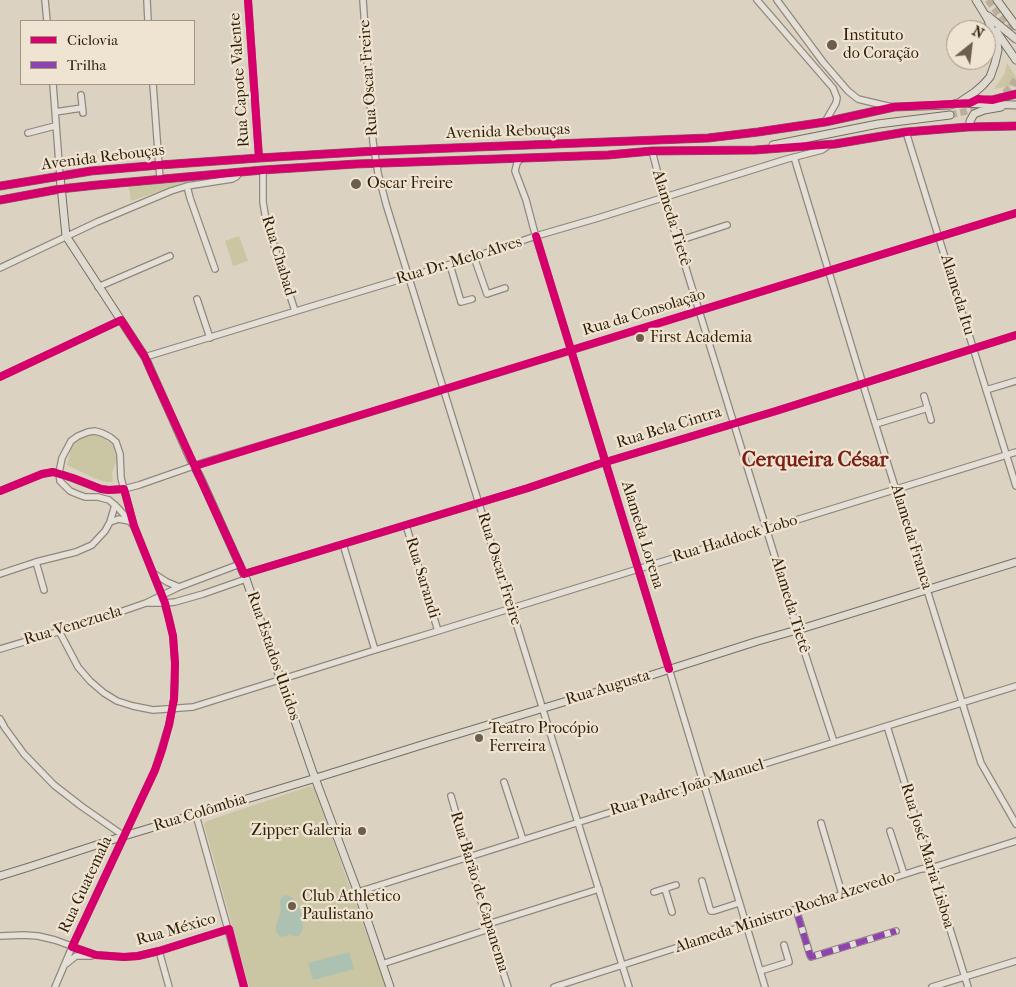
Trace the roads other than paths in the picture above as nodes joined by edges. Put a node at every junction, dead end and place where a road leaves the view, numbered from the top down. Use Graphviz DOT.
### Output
graph roads {
  1 [pos="45,0"];
  2 [pos="146,0"];
  3 [pos="248,0"];
  4 [pos="363,0"];
  5 [pos="777,0"];
  6 [pos="976,0"];
  7 [pos="997,0"];
  8 [pos="761,2"];
  9 [pos="1006,13"];
  10 [pos="986,15"];
  11 [pos="1016,15"];
  12 [pos="47,20"];
  13 [pos="148,20"];
  14 [pos="1016,26"];
  15 [pos="1016,39"];
  16 [pos="1016,60"];
  17 [pos="823,62"];
  18 [pos="815,68"];
  19 [pos="52,85"];
  20 [pos="153,85"];
  21 [pos="1016,94"];
  22 [pos="81,95"];
  23 [pos="958,103"];
  24 [pos="970,103"];
  25 [pos="1016,105"];
  26 [pos="894,107"];
  27 [pos="55,112"];
  28 [pos="950,115"];
  29 [pos="825,122"];
  30 [pos="55,126"];
  31 [pos="1016,126"];
  32 [pos="972,127"];
  33 [pos="906,132"];
  34 [pos="28,133"];
  35 [pos="829,145"];
  36 [pos="755,150"];
  37 [pos="375,151"];
  38 [pos="652,151"];
  39 [pos="794,157"];
  40 [pos="259,158"];
  41 [pos="521,158"];
  42 [pos="376,163"];
  43 [pos="160,165"];
  44 [pos="263,170"];
  45 [pos="240,172"];
  46 [pos="60,176"];
  47 [pos="160,179"];
  48 [pos="0,186"];
  49 [pos="187,186"];
  50 [pos="60,189"];
  51 [pos="664,197"];
  52 [pos="0,200"];
  53 [pos="1016,213"];
  54 [pos="727,225"];
  55 [pos="66,236"];
  56 [pos="536,236"];
  57 [pos="939,236"];
  58 [pos="678,241"];
  59 [pos="170,256"];
  60 [pos="474,257"];
  61 [pos="450,265"];
  62 [pos="0,268"];
  63 [pos="215,269"];
  64 [pos="828,270"];
  65 [pos="408,276"];
  66 [pos="98,287"];
  67 [pos="505,288"];
  68 [pos="196,299"];
  69 [pos="472,299"];
  70 [pos="700,311"];
  71 [pos="295,312"];
  72 [pos="121,320"];
  73 [pos="1016,335"];
  74 [pos="210,338"];
  75 [pos="973,348"];
  76 [pos="571,350"];
  77 [pos="145,358"];
  78 [pos="0,377"];
  79 [pos="1016,380"];
  80 [pos="863,383"];
  81 [pos="443,389"];
  82 [pos="986,390"];
  83 [pos="924,396"];
  84 [pos="928,408"];
  85 [pos="931,420"];
  86 [pos="734,423"];
  87 [pos="876,424"];
  88 [pos="1016,452"];
  89 [pos="1006,456"];
  90 [pos="605,462"];
  91 [pos="195,466"];
  92 [pos="58,473"];
  93 [pos="1016,486"];
  94 [pos="124,489"];
  95 [pos="896,489"];
  96 [pos="0,491"];
  97 [pos="479,502"];
  98 [pos="115,505"];
  99 [pos="129,521"];
  100 [pos="110,522"];
  101 [pos="406,525"];
  102 [pos="134,526"];
  103 [pos="767,529"];
  104 [pos="343,544"];
  105 [pos="36,562"];
  106 [pos="1016,562"];
  107 [pos="240,564"];
  108 [pos="638,569"];
  109 [pos="153,573"];
  110 [pos="0,574"];
  111 [pos="245,577"];
  112 [pos="179,587"];
  113 [pos="927,589"];
  114 [pos="44,590"];
  115 [pos="162,596"];
  116 [pos="146,603"];
  117 [pos="165,604"];
  118 [pos="511,608"];
  119 [pos="798,630"];
  120 [pos="59,631"];
  121 [pos="438,631"];
  122 [pos="0,649"];
  123 [pos="375,650"];
  124 [pos="669,669"];
  125 [pos="282,680"];
  126 [pos="1016,686"];
  127 [pos="963,703"];
  128 [pos="172,709"];
  129 [pos="542,709"];
  130 [pos="0,718"];
  131 [pos="887,726"];
  132 [pos="834,742"];
  133 [pos="316,778"];
  134 [pos="504,782"];
  135 [pos="703,783"];
  136 [pos="451,796"];
  137 [pos="196,815"];
  138 [pos="578,822"];
  139 [pos="821,823"];
  140 [pos="1016,824"];
  141 [pos="890,831"];
  142 [pos="124,836"];
  143 [pos="523,840"];
  144 [pos="1016,841"];
  145 [pos="468,857"];
  146 [pos="931,868"];
  147 [pos="904,874"];
  148 [pos="0,876"];
  149 [pos="702,881"];
  150 [pos="676,885"];
  151 [pos="665,888"];
  152 [pos="599,889"];
  153 [pos="358,892"];
  154 [pos="654,892"];
  155 [pos="842,894"];
  156 [pos="739,903"];
  157 [pos="796,909"];
  158 [pos="672,912"];
  159 [pos="746,925"];
  160 [pos="488,926"];
  161 [pos="229,929"];
  162 [pos="896,930"];
  163 [pos="0,936"];
  164 [pos="784,945"];
  165 [pos="72,946"];
  166 [pos="159,951"];
  167 [pos="96,955"];
  168 [pos="1016,961"];
  169 [pos="382,964"];
  170 [pos="623,964"];
  171 [pos="64,965"];
  172 [pos="760,971"];
  173 [pos="965,977"];
  174 [pos="55,987"];
  175 [pos="169,987"];
  176 [pos="244,987"];
  177 [pos="390,987"];
  178 [pos="508,987"];
  179 [pos="554,987"];
  180 [pos="630,987"];
  181 [pos="765,987"];
  182 [pos="932,987"];
  183 [pos="968,987"];
  1 -- 12 [label="street"];
  2 -- 13 [label="street"];
  3 -- 40 [label="street, Rua Capote Valente"];
  4 -- 37 [label="street, Rua Oscar Freire"];
  5 -- 17 [label="street"];
  6 -- 10 [label="main road"];
  7 -- 9 [label="main road"];
  8 -- 18 [label="street"];
  9 -- 11 [label="street"];
  9 -- 14 [label="main road"];
  10 -- 15 [label="main road"];
  10 -- 16 [label="main road"];
  10 -- 23 [label="main road"];
  17 -- 18 [label="street"];
  17 -- 26 [label="street"];
  18 -- 29 [label="street"];
  19 -- 27 [label="street"];
  20 -- 43 [label="street"];
  21 -- 24 [label="main road"];
  22 -- 27 [label="street"];
  23 -- 24 [label="main road, Avenida Rebouças"];
  23 -- 26 [label="main road, Avenida Rebouças"];
  24 -- 25 [label="main road, Avenida Rebouças"];
  25 -- 32 [label="main road"];
  26 -- 29 [label="main road, Avenida Rebouças"];
  27 -- 30 [label="street"];
  28 -- 36 [label="main road, Avenida Rebouças"];
  29 -- 37 [label="main road, Avenida Rebouças"];
  30 -- 34 [label="street"];
  30 -- 46 [label="street"];
  31 -- 32 [label="main road, Avenida Rebouças"];
  32 -- 33 [label="main road, Avenida Rebouças"];
  33 -- 35 [label="main road, Avenida Rebouças"];
  33 -- 57 [label="street, Alameda Itu"];
  35 -- 36 [label="main road, Avenida Rebouças"];
  35 -- 39 [label="street, Rua Dr. Melo Alves"];
  36 -- 38 [label="main road, Avenida Rebouças"];
  37 -- 40 [label="main road, Avenida Rebouças"];
  37 -- 42 [label="street, Rua Oscar Freire"];
  38 -- 41 [label="main road, Avenida Rebouças"];
  38 -- 51 [label="street, Alameda Tietê"];
  39 -- 51 [label="street, Rua Dr. Melo Alves"];
  39 -- 64 [label="street, Alameda Franca"];
  40 -- 43 [label="main road, Avenida Rebouças"];
  41 -- 42 [label="main road, Avenida Rebouças"];
  41 -- 56 [label="street, Alameda Lorena"];
  42 -- 44 [label="main road, Avenida Rebouças"];
  42 -- 65 [label="street, Rua Oscar Freire"];
  43 -- 46 [label="main road, Avenida Rebouças"];
  43 -- 47 [label="street"];
  44 -- 45 [label="main road, Avenida Rebouças"];
  44 -- 71 [label="street, Rua Chabad"];
  45 -- 47 [label="main road, Avenida Rebouças"];
  45 -- 49 [label="street"];
  46 -- 48 [label="main road, Avenida Rebouças"];
  46 -- 50 [label="main road, Rua Estados Unidos"];
  47 -- 50 [label="main road, Avenida Rebouças"];
  49 -- 55 [label="street"];
  49 -- 63 [label="street"];
  50 -- 52 [label="main road, Avenida Rebouças"];
  50 -- 55 [label="main road, Rua Estados Unidos"];
  51 -- 56 [label="street, Rua Dr. Melo Alves"];
  51 -- 58 [label="street, Alameda Tietê"];
  53 -- 57 [label="street, Rua da Consolação"];
  54 -- 58 [label="street"];
  55 -- 62 [label="street"];
  55 -- 66 [label="main road, Rua Estados Unidos"];
  56 -- 60 [label="street, Rua Dr. Melo Alves"];
  56 -- 76 [label="street, Alameda Lorena"];
  57 -- 64 [label="street, Rua da Consolação"];
  57 -- 75 [label="street, Alameda Itu"];
  58 -- 70 [label="street, Alameda Tietê"];
  59 -- 66 [label="street"];
  60 -- 61 [label="street, Rua Dr. Melo Alves"];
  60 -- 67 [label="street"];
  61 -- 65 [label="street, Rua Dr. Melo Alves"];
  61 -- 69 [label="street"];
  64 -- 70 [label="street, Rua da Consolação"];
  64 -- 80 [label="street, Alameda Franca"];
  65 -- 71 [label="street, Rua Dr. Melo Alves"];
  65 -- 81 [label="street, Rua Oscar Freire"];
  66 -- 72 [label="main road, Rua Estados Unidos"];
  68 -- 74 [label="street"];
  70 -- 76 [label="street, Rua da Consolação"];
  70 -- 86 [label="street, Alameda Tietê"];
  71 -- 74 [label="street, Rua Dr. Melo Alves"];
  72 -- 77 [label="main road, Rua Estados Unidos"];
  72 -- 78 [label="street"];
  73 -- 75 [label="street, Rua Bela Cintra"];
  74 -- 77 [label="street, Rua Dr. Melo Alves"];
  75 -- 80 [label="street, Rua Bela Cintra"];
  75 -- 82 [label="street, Alameda Itu"];
  76 -- 81 [label="street, Rua da Consolação"];
  76 -- 90 [label="street, Alameda Lorena"];
  77 -- 91 [label="main road, Rua Estados Unidos"];
  79 -- 82 [label="street"];
  80 -- 86 [label="street, Rua Bela Cintra"];
  80 -- 87 [label="street, Alameda Franca"];
  81 -- 91 [label="street, Rua da Consolação"];
  81 -- 97 [label="street, Rua Oscar Freire"];
  82 -- 89 [label="street, Alameda Itu"];
  83 -- 84 [label="street"];
  84 -- 85 [label="street"];
  84 -- 87 [label="street"];
  86 -- 90 [label="street, Rua Bela Cintra"];
  86 -- 103 [label="street, Alameda Tietê"];
  87 -- 95 [label="street, Alameda Franca"];
  88 -- 89 [label="street, Rua Haddock Lobo"];
  89 -- 93 [label="street, Alameda Itu"];
  89 -- 95 [label="street, Rua Haddock Lobo"];
  90 -- 97 [label="street, Rua Bela Cintra"];
  90 -- 108 [label="street, Alameda Lorena"];
  91 -- 94 [label="street, Rua da Consolação"];
  91 -- 107 [label="main road, Rua Estados Unidos"];
  92 -- 94 [label="street, Rua da Consolação"];
  92 -- 94 [label="street, Rua Guatemala"];
  92 -- 96 [label="street"];
  92 -- 98 [label="street"];
  94 -- 102 [label="street, Rua Guatemala"];
  95 -- 103 [label="street, Rua Haddock Lobo"];
  95 -- 113 [label="street, Alameda Franca"];
  97 -- 101 [label="street, Rua Bela Cintra"];
  97 -- 118 [label="street, Rua Oscar Freire"];
  98 -- 99 [label="street"];
  98 -- 100 [label="street"];
  99 -- 100 [label="street"];
  99 -- 102 [label="street"];
  100 -- 105 [label="street"];
  101 -- 104 [label="street, Rua Bela Cintra"];
  101 -- 121 [label="street, Rua Sarandi"];
  102 -- 109 [label="street, Rua Guatemala"];
  103 -- 108 [label="street, Rua Haddock Lobo"];
  103 -- 119 [label="street, Alameda Tietê"];
  104 -- 111 [label="street, Rua Bela Cintra"];
  104 -- 123 [label="street"];
  105 -- 110 [label="street"];
  105 -- 114 [label="street"];
  106 -- 113 [label="main road, Rua Augusta"];
  107 -- 111 [label="main road, Rua Estados Unidos"];
  107 -- 112 [label="street, Rua Venezuela"];
  108 -- 118 [label="street, Rua Haddock Lobo"];
  108 -- 124 [label="street, Alameda Lorena"];
  109 -- 112 [label="street"];
  109 -- 115 [label="street, Rua Guatemala"];
  111 -- 117 [label="street, Rua Venezuela"];
  111 -- 125 [label="main road, Rua Estados Unidos"];
  112 -- 115 [label="street, Rua Venezuela"];
  113 -- 119 [label="main road, Rua Augusta"];
  113 -- 127 [label="street, Alameda Franca"];
  115 -- 116 [label="street, Rua Venezuela"];
  115 -- 117 [label="street, Rua Guatemala"];
  116 -- 117 [label="street, Rua Venezuela"];
  116 -- 120 [label="street, Rua Venezuela"];
  117 -- 128 [label="street, Rua Guatemala"];
  118 -- 121 [label="street, Rua Haddock Lobo"];
  118 -- 129 [label="street, Rua Oscar Freire"];
  119 -- 124 [label="main road, Rua Augusta"];
  119 -- 132 [label="street, Alameda Tietê"];
  120 -- 122 [label="street, Rua Venezuela"];
  120 -- 128 [label="street, Rua Haddock Lobo"];
  121 -- 123 [label="street, Rua Haddock Lobo"];
  123 -- 125 [label="street, Rua Haddock Lobo"];
  124 -- 129 [label="main road, Rua Augusta"];
  124 -- 135 [label="street, Alameda Lorena"];
  125 -- 128 [label="street, Rua Haddock Lobo"];
  125 -- 133 [label="main road, Rua Estados Unidos"];
  126 -- 127 [label="street, Rua Padre João Manuel"];
  127 -- 131 [label="street, Rua Padre João Manuel"];
  127 -- 140 [label="street, Alameda Franca"];
  128 -- 142 [label="street, Rua Guatemala"];
  129 -- 133 [label="main road, Rua Augusta"];
  129 -- 138 [label="street, Rua Oscar Freire"];
  130 -- 142 [label="street"];
  131 -- 132 [label="street, Rua Padre João Manuel"];
  131 -- 146 [label="street, Rua José Maria Lisboa"];
  132 -- 135 [label="street, Rua Padre João Manuel"];
  133 -- 137 [label="main road, Rua Colômbia"];
  133 -- 153 [label="main road, Rua Estados Unidos"];
  134 -- 143 [label="street"];
  135 -- 138 [label="street, Rua Padre João Manuel"];
  135 -- 156 [label="street, Alameda Lorena"];
  136 -- 145 [label="street, Rua Barão de Capanema"];
  137 -- 142 [label="main road, Rua Colômbia"];
  137 -- 161 [label="street"];
  138 -- 143 [label="street, Rua Padre João Manuel"];
  138 -- 152 [label="street, Rua Oscar Freire"];
  139 -- 155 [label="street"];
  141 -- 147 [label="street"];
  142 -- 148 [label="main road, Rua Colômbia"];
  142 -- 165 [label="street, Rua Guatemala"];
  143 -- 145 [label="street, Rua Padre João Manuel"];
  144 -- 146 [label="street, Alameda Ministro Rocha Azevedo"];
  145 -- 153 [label="street, Rua Padre João Manuel"];
  145 -- 160 [label="street, Rua Barão de Capanema"];
  146 -- 147 [label="street, Alameda Ministro Rocha Azevedo"];
  146 -- 173 [label="street, Rua José Maria Lisboa"];
  147 -- 155 [label="street, Alameda Ministro Rocha Azevedo"];
  149 -- 156 [label="street"];
  150 -- 151 [label="street"];
  151 -- 154 [label="street"];
  151 -- 158 [label="street"];
  152 -- 160 [label="street"];
  152 -- 170 [label="street, Rua Oscar Freire"];
  153 -- 169 [label="main road, Rua Estados Unidos"];
  155 -- 157 [label="street, Alameda Ministro Rocha Azevedo"];
  156 -- 159 [label="street, Alameda Lorena"];
  157 -- 159 [label="street, Alameda Ministro Rocha Azevedo"];
  157 -- 162 [label="street"];
  159 -- 170 [label="street, Alameda Ministro Rocha Azevedo"];
  159 -- 172 [label="street, Alameda Lorena"];
  160 -- 169 [label="street"];
  160 -- 178 [label="street, Rua Barão de Capanema"];
  161 -- 166 [label="street, Rua México"];
  161 -- 176 [label="street"];
  163 -- 165 [label="street, Rua México"];
  164 -- 172 [label="street"];
  165 -- 167 [label="street, Rua México"];
  165 -- 171 [label="street, Rua Guatemala"];
  166 -- 167 [label="street, Rua México"];
  166 -- 175 [label="street"];
  167 -- 171 [label="street, Rua México"];
  168 -- 173 [label="street"];
  169 -- 177 [label="main road, Rua Estados Unidos"];
  170 -- 179 [label="street, Alameda Ministro Rocha Azevedo"];
  170 -- 180 [label="street, Rua Oscar Freire"];
  171 -- 174 [label="street, Rua Guatemala"];
  172 -- 181 [label="street, Alameda Lorena"];
  173 -- 182 [label="street"];
  173 -- 183 [label="street, Rua José Maria Lisboa"];
}
